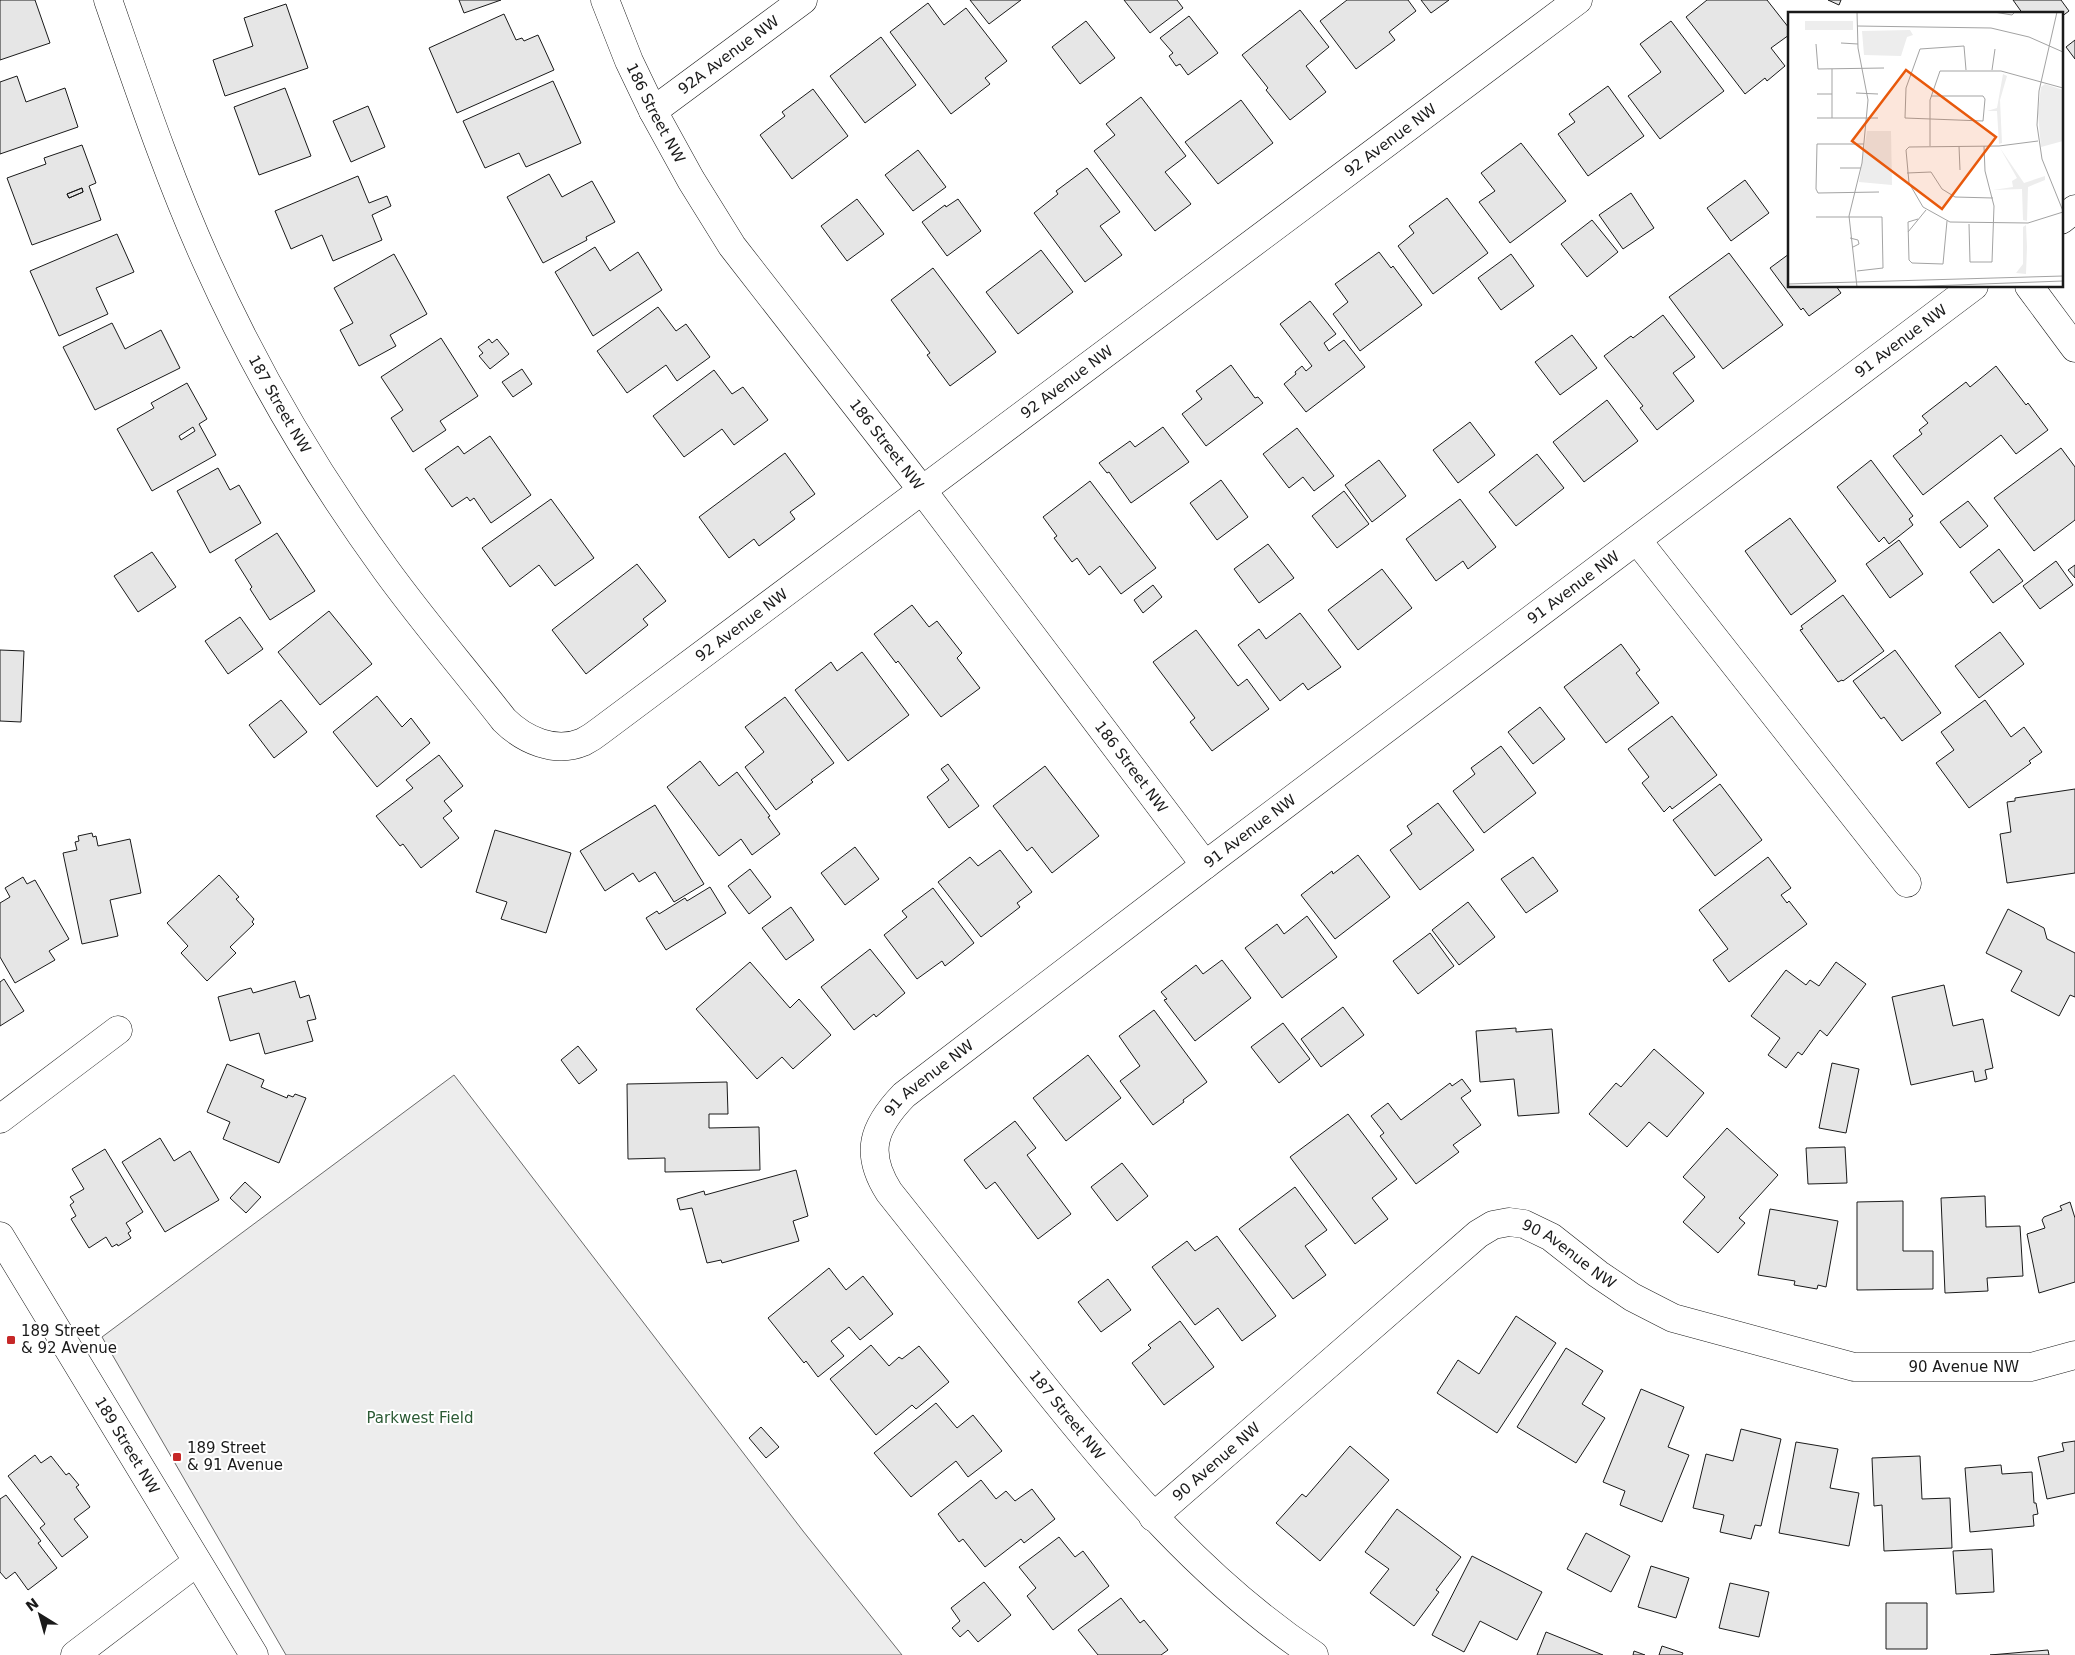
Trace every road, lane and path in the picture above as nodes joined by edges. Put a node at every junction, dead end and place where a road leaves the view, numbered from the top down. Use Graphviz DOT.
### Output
graph roads {
  1 [pos="108,0"];
  2 [pos="605,0"];
  3 [pos="803,0"];
  4 [pos="1578,0"];
  5 [pos="654,111"];
  6 [pos="2075,209"];
  7 [pos="2062,219"];
  8 [pos="1971,288"];
  9 [pos="2030,288"];
  10 [pos="2075,348"];
  11 [pos="922,490"];
  12 [pos="1637,540"];
  13 [pos="548,745"];
  14 [pos="1205,865"];
  15 [pos="1907,883"];
  16 [pos="118,1030"];
  17 [pos="0,1119"];
  18 [pos="877,1135"];
  19 [pos="0,1236"];
  20 [pos="2075,1355"];
  21 [pos="1153,1517"];
  22 [pos="197,1562"];
  23 [pos="75,1655"];
  24 [pos="254,1655"];
  25 [pos="1314,1655"];
  1 -- 13 [label="street, 187 Street NW"];
  2 -- 5 [label="street, 186 Street NW"];
  3 -- 5 [label="street, 92A Avenue NW"];
  4 -- 11 [label="street, 92 Avenue NW"];
  5 -- 11 [label="street, 186 Street NW"];
  6 -- 7 [label="street"];
  8 -- 12 [label="street, 91 Avenue NW"];
  9 -- 10 [label="street"];
  11 -- 13 [label="street, 92 Avenue NW"];
  11 -- 14 [label="street, 186 Street NW"];
  12 -- 14 [label="street, 91 Avenue NW"];
  12 -- 15 [label="street"];
  14 -- 18 [label="street, 91 Avenue NW"];
  16 -- 17 [label="street"];
  18 -- 21 [label="street, 187 Street NW"];
  19 -- 22 [label="street, 189 Street NW"];
  20 -- 21 [label="street, 90 Avenue NW"];
  21 -- 25 [label="street, 187 Street NW"];
  22 -- 23 [label="street"];
  22 -- 24 [label="street, 189 Street NW"];
}
